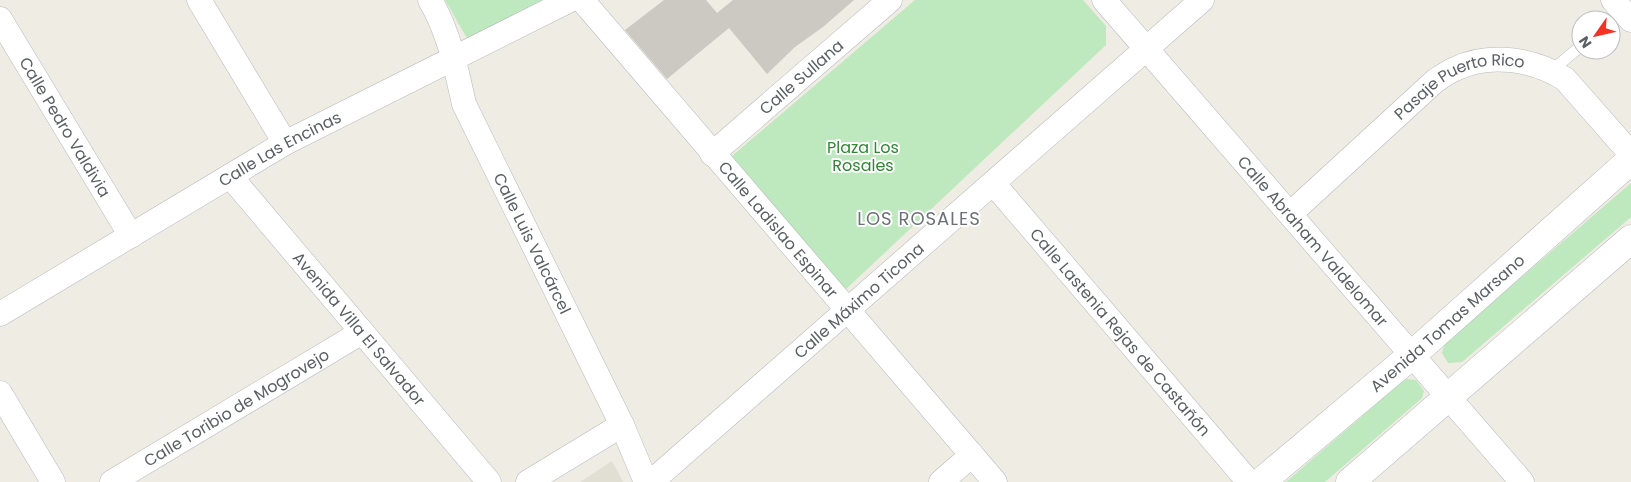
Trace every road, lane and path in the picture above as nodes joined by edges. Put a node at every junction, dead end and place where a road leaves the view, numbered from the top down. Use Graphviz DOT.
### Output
graph roads {
  1 [pos="199,0"];
  2 [pos="430,0"];
  3 [pos="570,0"];
  4 [pos="582,0"];
  5 [pos="890,0"];
  6 [pos="1104,0"];
  7 [pos="1202,0"];
  8 [pos="0,19"];
  9 [pos="1146,49"];
  10 [pos="1571,54"];
  11 [pos="454,59"];
  12 [pos="1551,71"];
  13 [pos="286,143"];
  14 [pos="712,154"];
  15 [pos="1631,154"];
  16 [pos="1631,160"];
  17 [pos="230,176"];
  18 [pos="993,183"];
  19 [pos="1290,214"];
  20 [pos="131,236"];
  21 [pos="1631,238"];
  22 [pos="848,310"];
  23 [pos="0,314"];
  24 [pos="362,332"];
  25 [pos="1412,355"];
  26 [pos="0,393"];
  27 [pos="1448,396"];
  28 [pos="622,424"];
  29 [pos="972,456"];
  30 [pos="54,482"];
  31 [pos="112,482"];
  32 [pos="489,482"];
  33 [pos="528,482"];
  34 [pos="646,482"];
  35 [pos="651,482"];
  36 [pos="941,482"];
  37 [pos="995,482"];
  38 [pos="1249,482"];
  39 [pos="1261,482"];
  40 [pos="1350,482"];
  41 [pos="1522,482"];
  1 -- 13 [label="street"];
  2 -- 11 [label="street, Calle Luis Valcárcel"];
  3 -- 11 [label="street, Calle Las Encinas"];
  4 -- 14 [label="street, Calle Ladislao Espinar"];
  5 -- 14 [label="street, Calle Sullana"];
  6 -- 9 [label="street, Calle Abraham Valdelomar"];
  7 -- 9 [label="street, Calle Máximo Ticona"];
  8 -- 20 [label="street, Calle Pedro Valdivia"];
  9 -- 18 [label="street, Calle Máximo Ticona"];
  9 -- 19 [label="street, Calle Abraham Valdelomar"];
  10 -- 12 [label="lane"];
  11 -- 13 [label="street, Calle Las Encinas"];
  11 -- 28 [label="street, Calle Luis Valcárcel"];
  12 -- 15 [label="street, Pasaje Puerto Rico"];
  12 -- 19 [label="street, Pasaje Puerto Rico"];
  13 -- 17 [label="street, Calle Las Encinas"];
  14 -- 22 [label="street, Calle Ladislao Espinar"];
  16 -- 25 [label="street, Avenida Tomas Marsano"];
  17 -- 20 [label="street, Calle Las Encinas"];
  17 -- 24 [label="street, Avenida Villa El Salvador"];
  18 -- 22 [label="street, Calle Máximo Ticona"];
  18 -- 38 [label="street, Calle Lastenia Rejas de Castañón"];
  19 -- 25 [label="street, Calle Abraham Valdelomar"];
  20 -- 23 [label="street, Calle Las Encinas"];
  21 -- 27 [label="street"];
  22 -- 29 [label="street, Calle Ladislao Espinar"];
  22 -- 35 [label="street, Calle Máximo Ticona"];
  24 -- 31 [label="street, Calle Toribio de Mogrovejo"];
  24 -- 32 [label="street, Avenida Villa El Salvador"];
  25 -- 27 [label="street, Calle Abraham Valdelomar"];
  25 -- 39 [label="street, Avenida Tomas Marsano"];
  26 -- 30 [label="street"];
  27 -- 40 [label="street"];
  27 -- 41 [label="street, Calle Abraham Valdelomar"];
  28 -- 33 [label="street"];
  28 -- 34 [label="street, Calle Luis Valcárcel"];
  29 -- 36 [label="street"];
  29 -- 37 [label="street, Calle Ladislao Espinar"];
}
